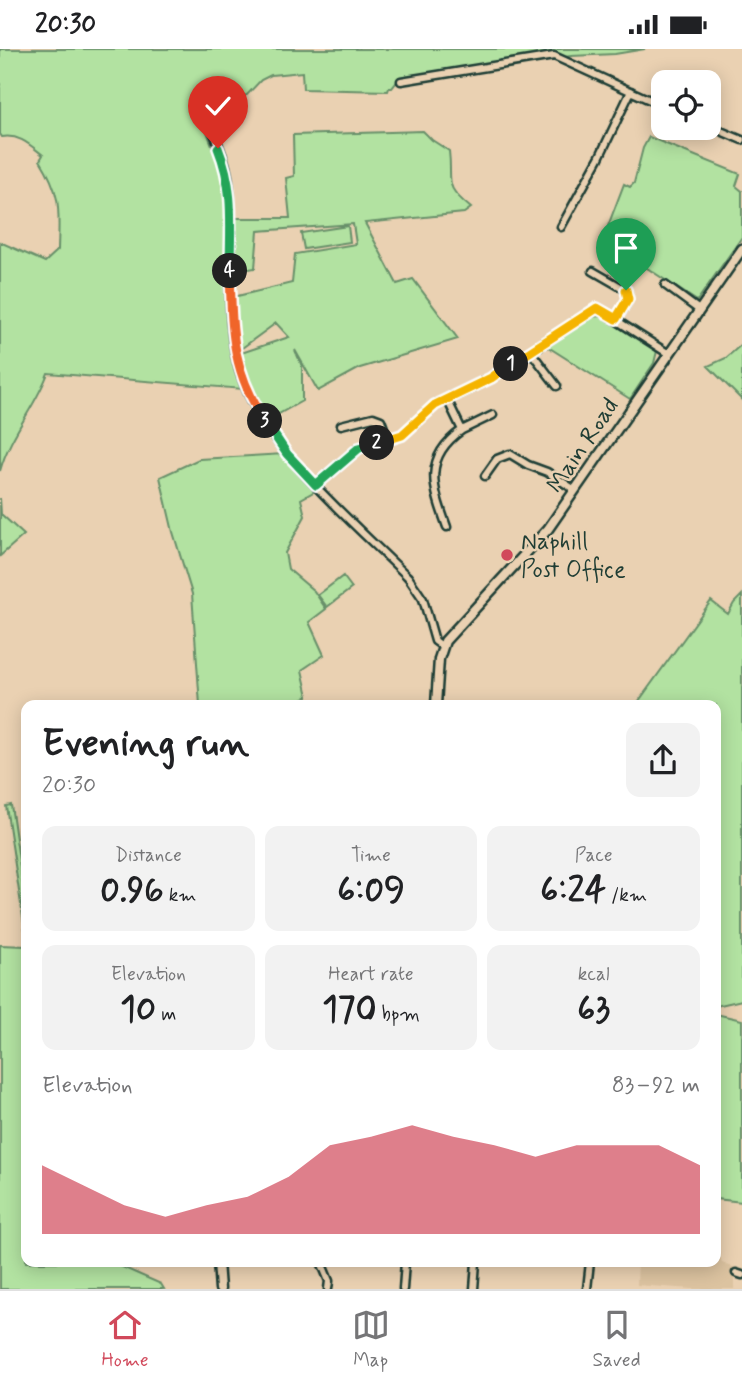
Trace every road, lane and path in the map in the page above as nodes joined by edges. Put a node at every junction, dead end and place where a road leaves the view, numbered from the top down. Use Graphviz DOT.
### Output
graph roads {
  1 [pos="401,82"];
  2 [pos="631,91"];
  3 [pos="651,100"];
  4 [pos="205,108"];
  5 [pos="721,131"];
  6 [pos="742,140"];
  7 [pos="561,227"];
  8 [pos="742,249"];
  9 [pos="593,271"];
  10 [pos="665,285"];
  11 [pos="699,310"];
  12 [pos="616,319"];
  13 [pos="531,352"];
  14 [pos="668,354"];
  15 [pos="557,386"];
  16 [pos="447,399"];
  17 [pos="493,415"];
  18 [pos="341,425"];
  19 [pos="462,430"];
  20 [pos="388,439"];
  21 [pos="485,476"];
  22 [pos="316,485"];
  23 [pos="575,490"];
  24 [pos="447,527"];
  25 [pos="441,648"];
  26 [pos="436,700"];
  27 [pos="218,1267"];
  28 [pos="323,1267"];
  29 [pos="404,1267"];
  30 [pos="476,1267"];
  31 [pos="589,1267"];
  32 [pos="220,1289"];
  33 [pos="328,1289"];
  34 [pos="402,1289"];
  35 [pos="474,1289"];
  36 [pos="587,1289"];
  1 -- 2 [label="street"];
  2 -- 3 [label="street"];
  2 -- 7 [label="street"];
  4 -- 22 [label="street"];
  5 -- 6 [label="street"];
  8 -- 11 [label="street, Main Road"];
  9 -- 12 [label="street"];
  10 -- 11 [label="street"];
  11 -- 14 [label="street, Main Road"];
  12 -- 13 [label="street"];
  12 -- 14 [label="street"];
  13 -- 15 [label="street"];
  13 -- 16 [label="street"];
  14 -- 23 [label="street, Main Road"];
  16 -- 19 [label="street"];
  16 -- 20 [label="street"];
  17 -- 19 [label="street"];
  18 -- 20 [label="street"];
  19 -- 24 [label="street"];
  20 -- 22 [label="street"];
  21 -- 23 [label="street"];
  22 -- 25 [label="street"];
  23 -- 25 [label="street, Main Road"];
  25 -- 26 [label="street"];
  27 -- 32 [label="street"];
  28 -- 33 [label="street"];
  29 -- 34 [label="street"];
  30 -- 35 [label="street"];
  31 -- 36 [label="street"];
}
